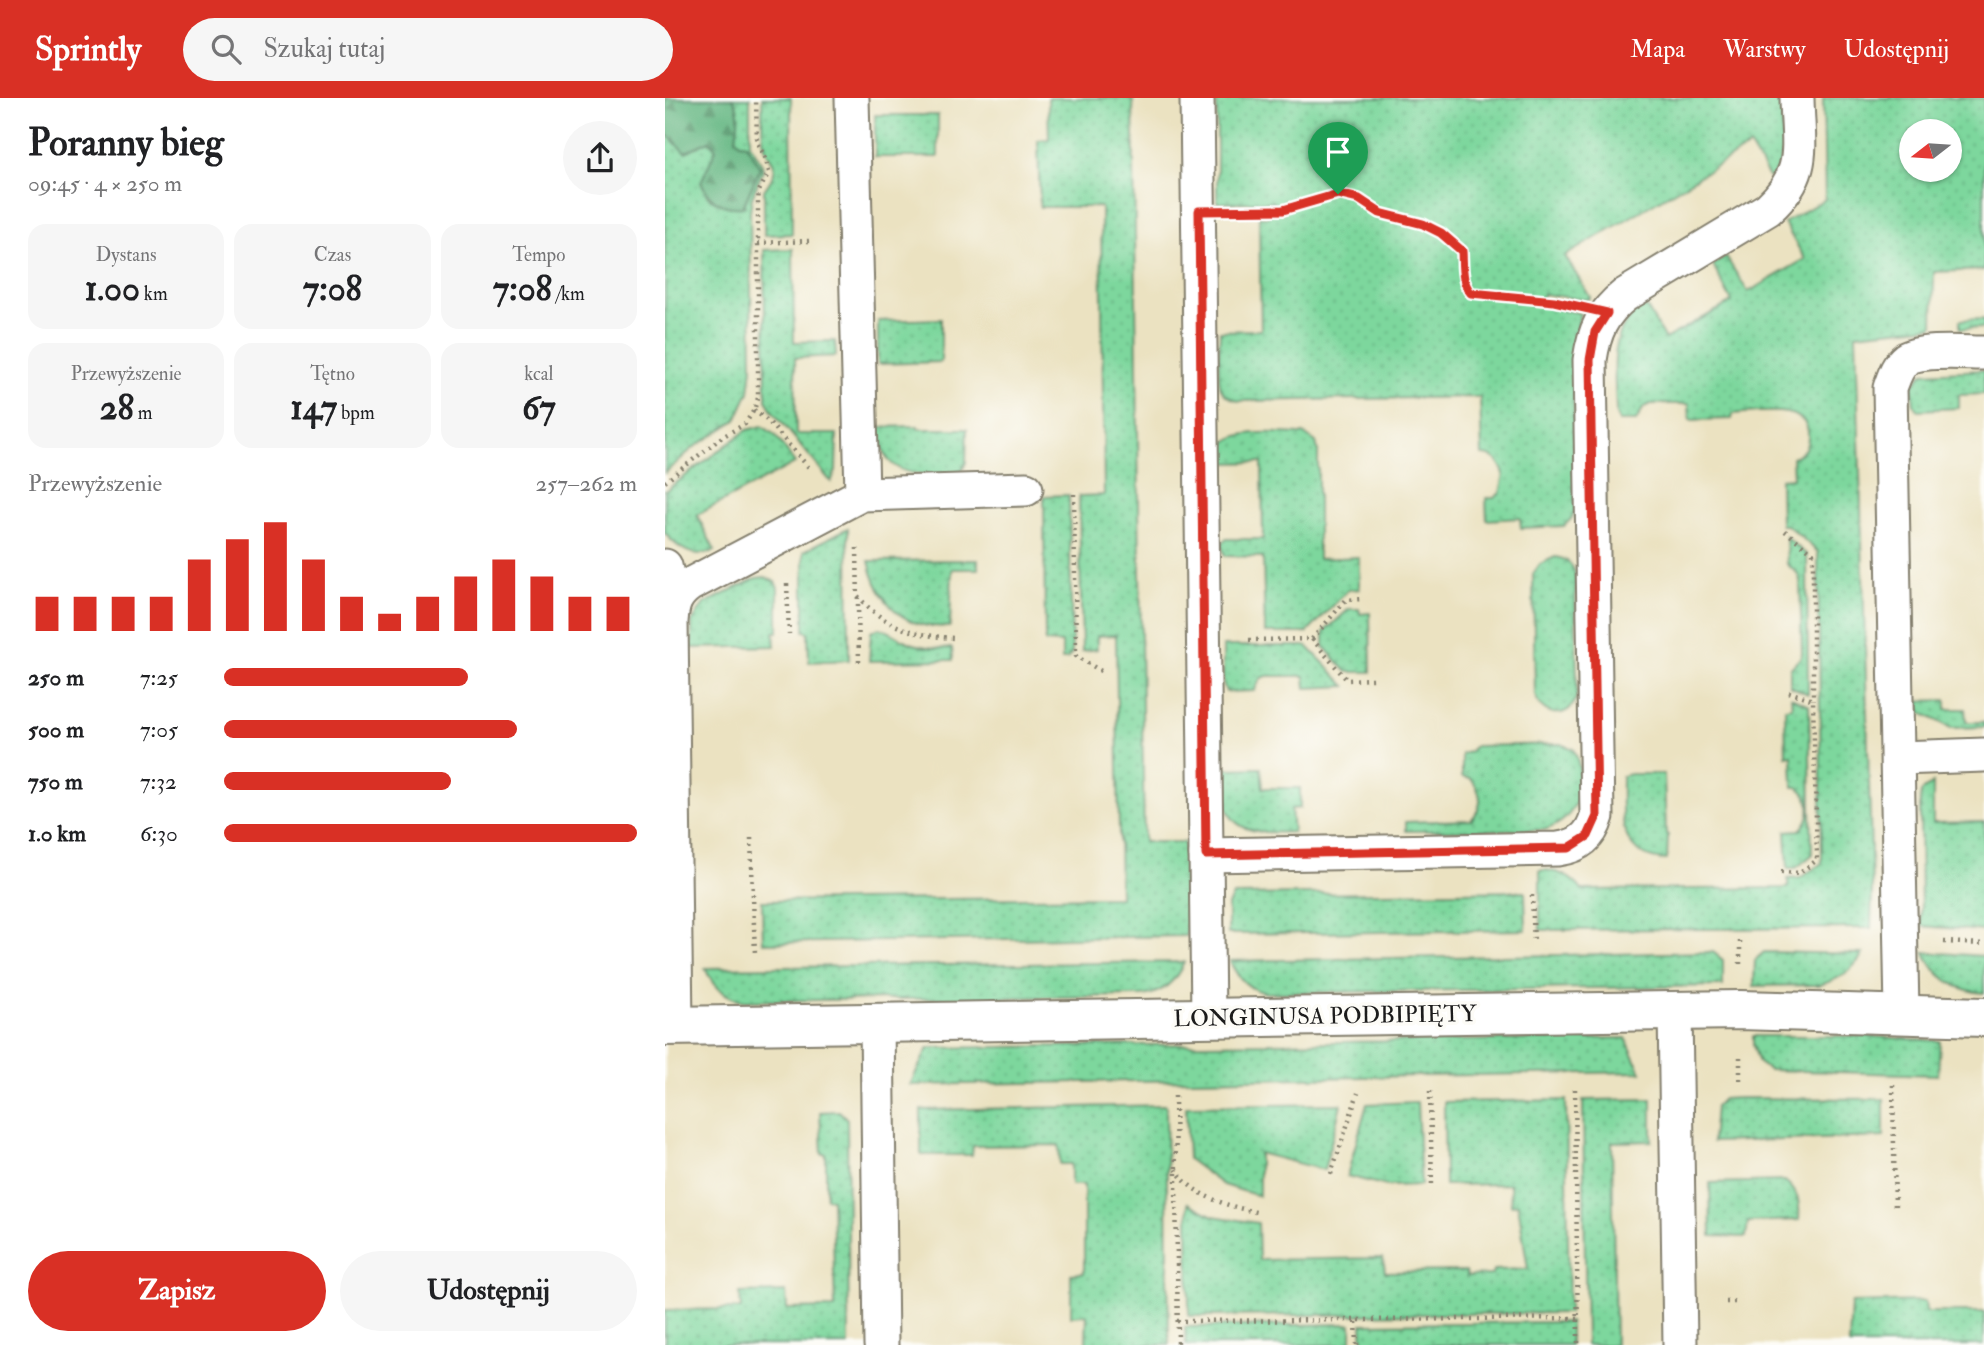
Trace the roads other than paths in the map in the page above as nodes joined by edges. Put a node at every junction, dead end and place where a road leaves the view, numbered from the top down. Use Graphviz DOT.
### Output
graph roads {
  1 [pos="852,98"];
  2 [pos="1197,98"];
  3 [pos="1797,98"];
  4 [pos="1984,353"];
  5 [pos="1026,489"];
  6 [pos="852,499"];
  7 [pos="665,566"];
  8 [pos="671,622"];
  9 [pos="1984,755"];
  10 [pos="1899,758"];
  11 [pos="1206,855"];
  12 [pos="1675,1011"];
  13 [pos="1902,1013"];
  14 [pos="1984,1017"];
  15 [pos="1208,1018"];
  16 [pos="877,1023"];
  17 [pos="671,1026"];
  18 [pos="881,1345"];
  19 [pos="1680,1345"];
  1 -- 6 [label="lane"];
  2 -- 11 [label="lane"];
  3 -- 11 [label="lane"];
  4 -- 10 [label="lane"];
  5 -- 6 [label="lane"];
  6 -- 8 [label="lane"];
  7 -- 8 [label="lane"];
  8 -- 17 [label="lane"];
  9 -- 10 [label="lane"];
  10 -- 13 [label="lane"];
  11 -- 15 [label="lane"];
  12 -- 13 [label="street, LONGINUSA PODBIPIĘTY"];
  12 -- 15 [label="street, LONGINUSA PODBIPIĘTY"];
  12 -- 19 [label="lane"];
  13 -- 14 [label="street, LONGINUSA PODBIPIĘTY"];
  15 -- 16 [label="street, LONGINUSA PODBIPIĘTY"];
  16 -- 17 [label="street, LONGINUSA PODBIPIĘTY"];
  16 -- 18 [label="lane"];
}
